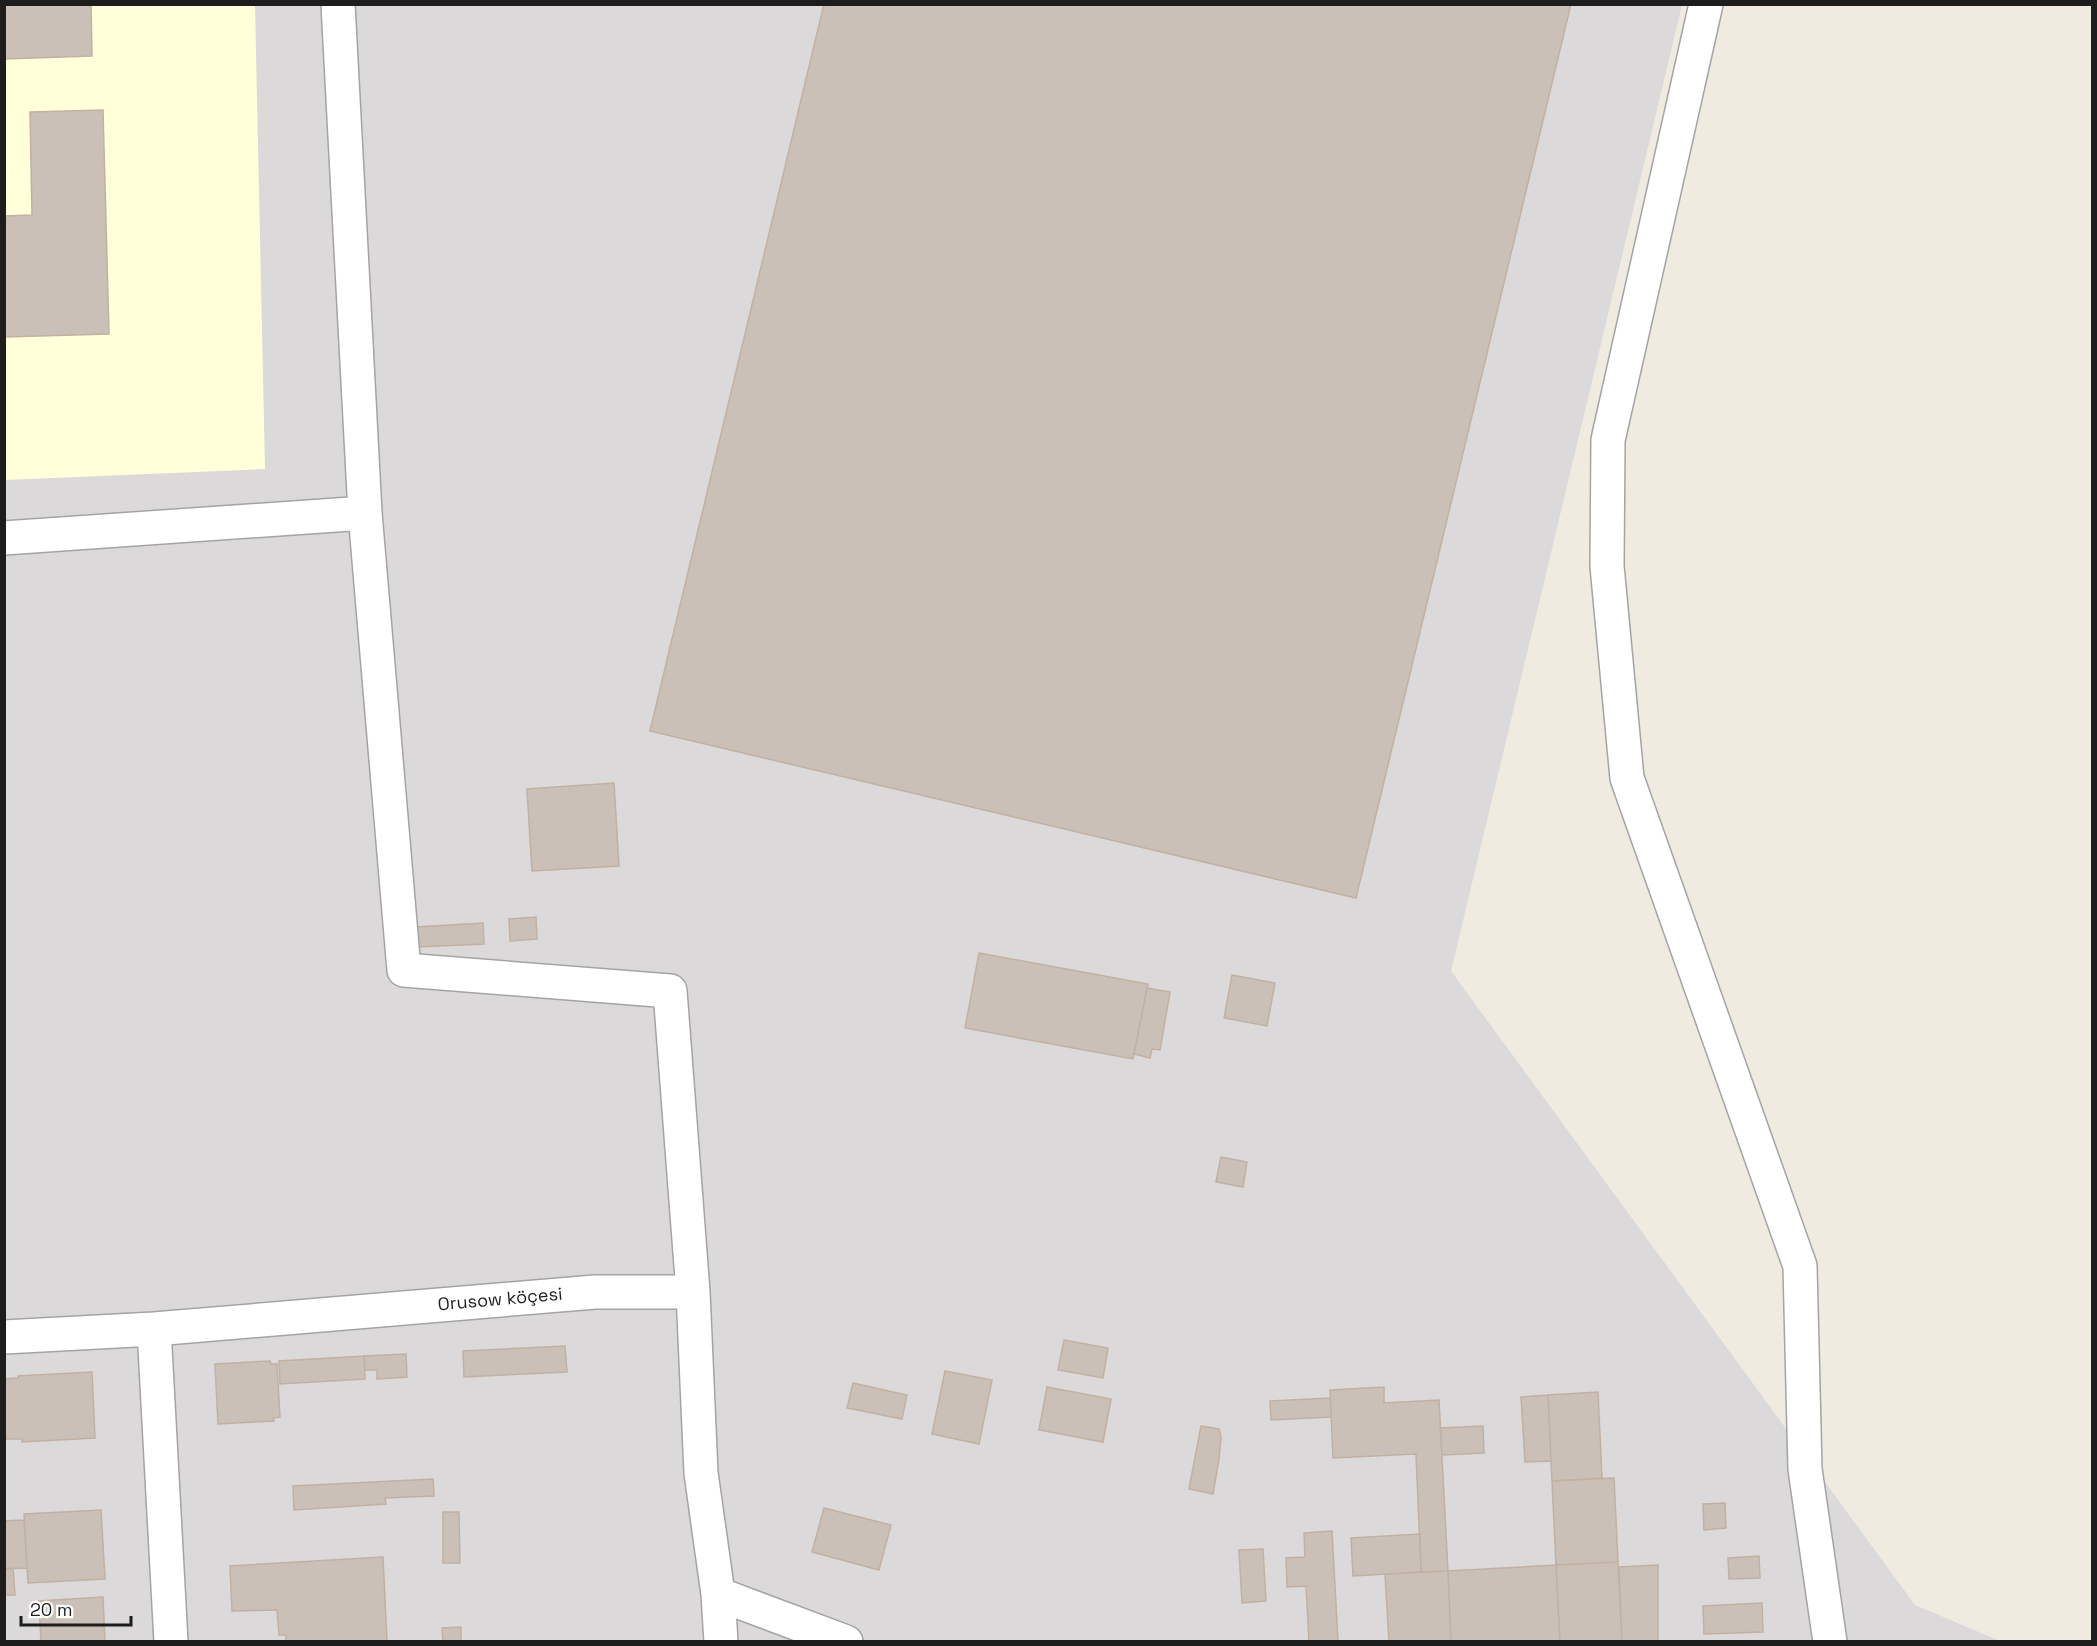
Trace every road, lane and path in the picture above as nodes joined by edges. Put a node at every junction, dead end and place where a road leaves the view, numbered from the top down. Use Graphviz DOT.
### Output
graph roads {
  1 [pos="338,4"];
  2 [pos="1706,4"];
  3 [pos="365,513"];
  4 [pos="4,538"];
  5 [pos="693,1292"];
  6 [pos="154,1329"];
  7 [pos="4,1337"];
  8 [pos="718,1594"];
  9 [pos="171,1641"];
  10 [pos="721,1641"];
  11 [pos="846,1641"];
  12 [pos="1830,1641"];
  1 -- 3 [label="street"];
  2 -- 12 [label="street"];
  3 -- 4 [label="street"];
  3 -- 5 [label="street"];
  5 -- 6 [label="street, Orusow köçesi"];
  5 -- 8 [label="street"];
  6 -- 7 [label="street, Orusow köçesi"];
  6 -- 9 [label="street"];
  8 -- 10 [label="street"];
  8 -- 11 [label="street"];
}
